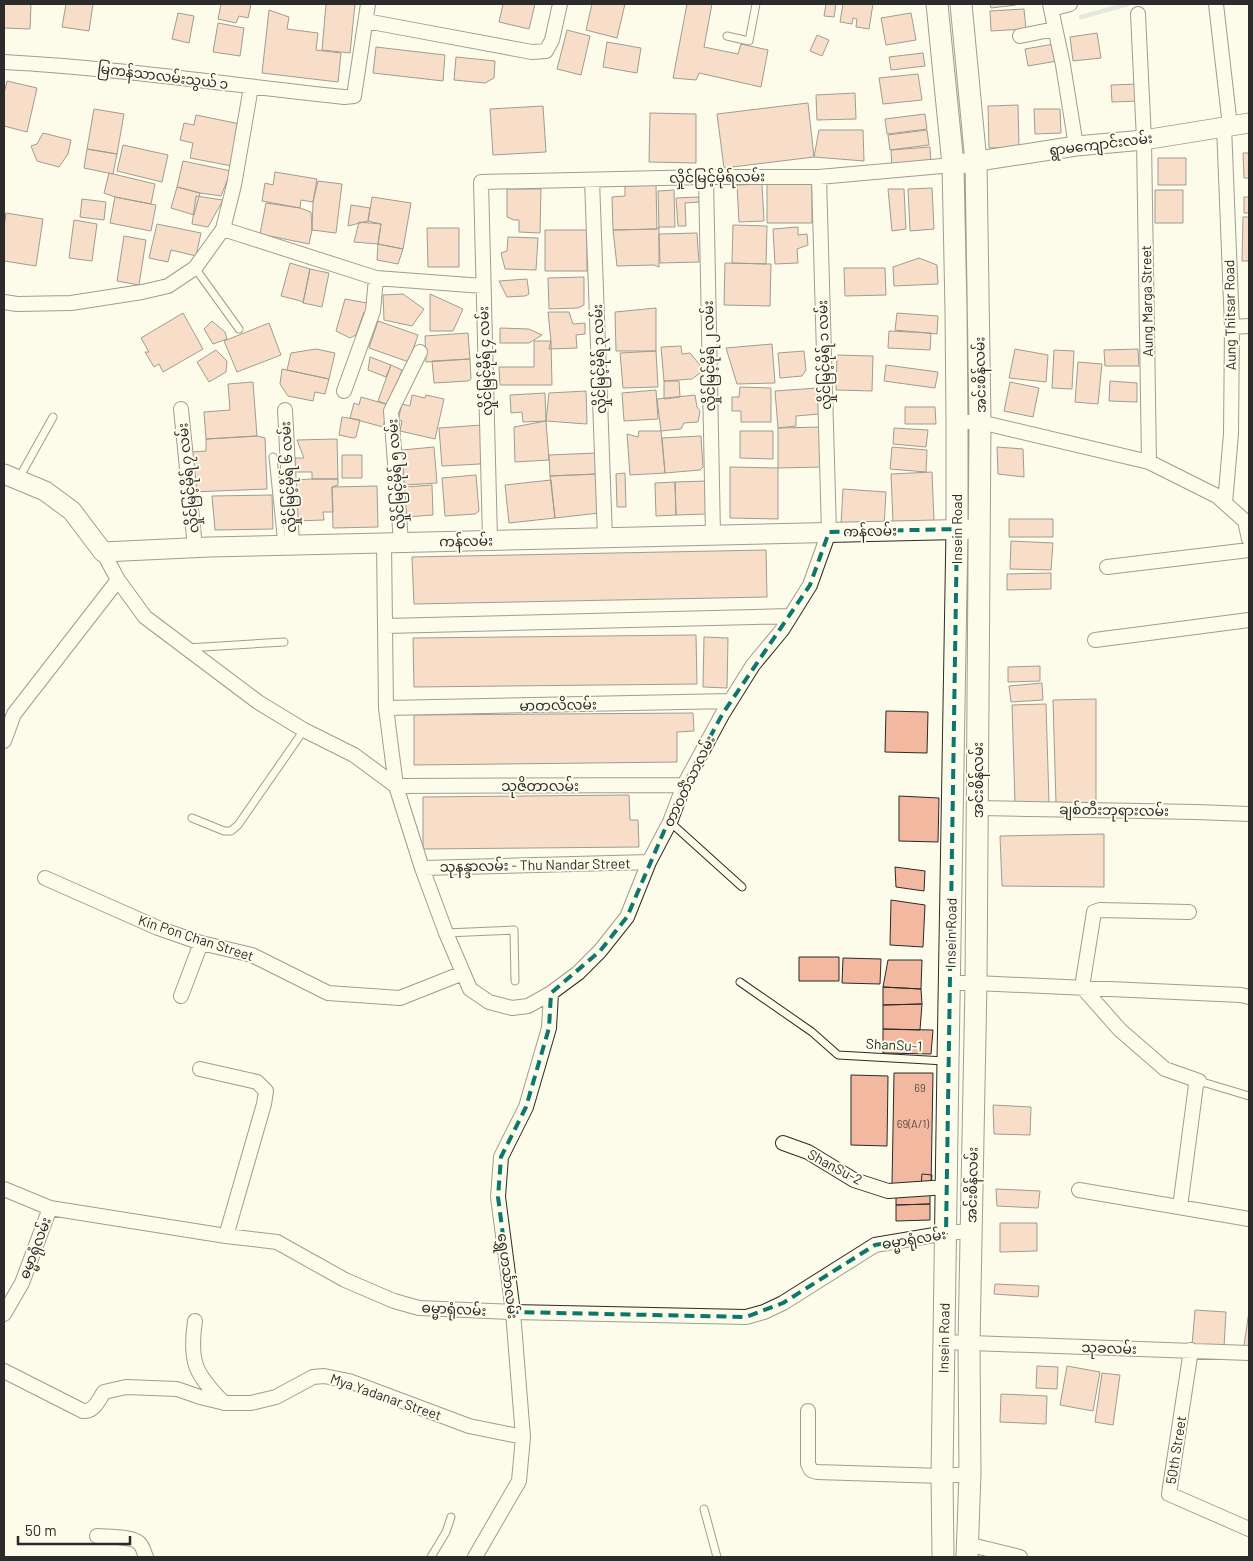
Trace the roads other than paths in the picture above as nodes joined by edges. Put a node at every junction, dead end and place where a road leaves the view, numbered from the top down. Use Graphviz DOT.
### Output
graph roads {
  1 [pos="368,4"];
  2 [pos="560,4"];
  3 [pos="756,4"];
  4 [pos="937,4"];
  5 [pos="960,4"];
  6 [pos="1070,4"];
  7 [pos="1216,4"];
  8 [pos="1051,6"];
  9 [pos="1138,14"];
  10 [pos="366,21"];
  11 [pos="1055,29"];
  12 [pos="727,36"];
  13 [pos="1020,36"];
  14 [pos="4,62"];
  15 [pos="251,87"];
  16 [pos="1249,123"];
  17 [pos="1227,126"];
  18 [pos="1144,140"];
  19 [pos="1076,146"];
  20 [pos="976,162"];
  21 [pos="953,165"];
  22 [pos="706,177"];
  23 [pos="820,177"];
  24 [pos="592,180"];
  25 [pos="481,182"];
  26 [pos="223,229"];
  27 [pos="195,268"];
  28 [pos="376,278"];
  29 [pos="483,286"];
  30 [pos="4,302"];
  31 [pos="1249,326"];
  32 [pos="1232,327"];
  33 [pos="239,329"];
  34 [pos="420,352"];
  35 [pos="344,391"];
  36 [pos="181,409"];
  37 [pos="285,410"];
  38 [pos="53,417"];
  39 [pos="957,422"];
  40 [pos="980,422"];
  41 [pos="274,456"];
  42 [pos="1149,462"];
  43 [pos="11,477"];
  44 [pos="1225,503"];
  45 [pos="1246,517"];
  46 [pos="957,529"];
  47 [pos="980,529"];
  48 [pos="829,532"];
  49 [pos="713,535"];
  50 [pos="605,538"];
  51 [pos="490,540"];
  52 [pos="1249,540"];
  53 [pos="392,543"];
  54 [pos="287,545"];
  55 [pos="195,547"];
  56 [pos="1249,550"];
  57 [pos="103,552"];
  58 [pos="1106,566"];
  59 [pos="118,580"];
  60 [pos="790,616"];
  61 [pos="1249,620"];
  62 [pos="385,626"];
  63 [pos="1095,640"];
  64 [pos="284,642"];
  65 [pos="187,648"];
  66 [pos="730,701"];
  67 [pos="386,708"];
  68 [pos="304,730"];
  69 [pos="4,741"];
  70 [pos="684,785"];
  71 [pos="396,786"];
  72 [pos="978,808"];
  73 [pos="1249,814"];
  74 [pos="192,818"];
  75 [pos="670,822"];
  76 [pos="649,862"];
  77 [pos="422,868"];
  78 [pos="46,878"];
  79 [pos="742,887"];
  80 [pos="1189,912"];
  81 [pos="446,933"];
  82 [pos="202,943"];
  83 [pos="463,974"];
  84 [pos="515,981"];
  85 [pos="740,982"];
  86 [pos="950,983"];
  87 [pos="976,983"];
  88 [pos="1082,987"];
  89 [pos="551,993"];
  90 [pos="181,996"];
  91 [pos="1249,997"];
  92 [pos="948,1061"];
  93 [pos="200,1069"];
  94 [pos="1198,1081"];
  95 [pos="1249,1096"];
  96 [pos="783,1143"];
  97 [pos="947,1187"];
  98 [pos="4,1190"];
  99 [pos="1079,1190"];
  100 [pos="1180,1207"];
  101 [pos="50,1208"];
  102 [pos="1249,1219"];
  103 [pos="971,1231"];
  104 [pos="946,1233"];
  105 [pos="226,1236"];
  106 [pos="513,1312"];
  107 [pos="4,1314"];
  108 [pos="195,1320"];
  109 [pos="944,1342"];
  110 [pos="969,1343"];
  111 [pos="1192,1350"];
  112 [pos="1249,1352"];
  113 [pos="4,1371"];
  114 [pos="224,1403"];
  115 [pos="808,1411"];
  116 [pos="523,1437"];
  117 [pos="970,1474"];
  118 [pos="942,1476"];
  119 [pos="704,1509"];
  120 [pos="451,1517"];
  121 [pos="1249,1528"];
  122 [pos="96,1536"];
  123 [pos="967,1551"];
  124 [pos="146,1557"];
  125 [pos="431,1557"];
  126 [pos="475,1557"];
  127 [pos="717,1557"];
  128 [pos="943,1557"];
  129 [pos="1020,1557"];
  1 -- 10 [label="street"];
  2 -- 10 [label="street"];
  3 -- 12 [label="lane"];
  4 -- 21 [label="main road"];
  5 -- 20 [label="main road, အင်းစိန်လမ်း"];
  6 -- 8 [label="street"];
  7 -- 17 [label="street, Aung Thitsar Road"];
  8 -- 11 [label="street"];
  9 -- 18 [label="street, Aung Marga Street"];
  10 -- 15 [label="street, မြကန်သာလမ်းသွယ် ၁"];
  11 -- 13 [label="street"];
  11 -- 19 [label="street"];
  14 -- 15 [label="street, မြကန်သာလမ်းသွယ် ၁"];
  15 -- 26 [label="street"];
  16 -- 17 [label="main road, ရွာမကျောင်းလမ်း"];
  17 -- 18 [label="main road, ရွာမကျောင်းလမ်း"];
  17 -- 32 [label="street, Aung Thitsar Road"];
  18 -- 19 [label="main road, ရွာမကျောင်းလမ်း"];
  18 -- 42 [label="street, Aung Marga Street"];
  19 -- 20 [label="main road, ရွာမကျောင်းလမ်း"];
  20 -- 21 [label="main road, ရွာမကျောင်းလမ်း"];
  20 -- 40 [label="main road, အင်းစိန်လမ်း"];
  21 -- 23 [label="street, လှိုင်မြင့်မိုရ်လမ်း"];
  21 -- 39 [label="main road, Insein Road"];
  22 -- 23 [label="street, လှိုင်မြင့်မိုရ်လမ်း"];
  22 -- 24 [label="street, လှိုင်မြင့်မိုရ်လမ်း"];
  22 -- 49 [label="street, လှိုင်မြင့်မိုရ် ၂ လမ်း"];
  23 -- 48 [label="street, လှိုင်မြင့်မိုရ် ၁ လမ်း"];
  24 -- 25 [label="street, လှိုင်မြင့်မိုရ်လမ်း"];
  24 -- 50 [label="street, လှိုင်မြင့်မိုရ် ၃ လမ်း"];
  25 -- 29 [label="street, လှိုင်မြင့်မိုရ် ၄ လမ်း"];
  26 -- 27 [label="street"];
  26 -- 28 [label="street"];
  27 -- 30 [label="street"];
  27 -- 33 [label="lane"];
  28 -- 29 [label="street"];
  28 -- 35 [label="street"];
  29 -- 51 [label="street, လှိုင်မြင့်မိုရ် ၄ လမ်း"];
  31 -- 32 [label="street"];
  32 -- 44 [label="street, Aung Thitsar Road"];
  34 -- 53 [label="street, လှိုင်မြင့်မိုရ် ၅ လမ်း"];
  36 -- 55 [label="street, လှိုင်မြင့်မိုရ် ၇ လမ်း"];
  37 -- 54 [label="street, လှိုင်မြင့်မိုရ် ၆ လမ်း"];
  38 -- 43 [label="lane"];
  39 -- 40 [label="street"];
  39 -- 46 [label="main road, Insein Road"];
  40 -- 42 [label="street"];
  40 -- 47 [label="main road, အင်းစိန်လမ်း"];
  41 -- 54 [label="lane"];
  42 -- 44 [label="street"];
  43 -- 57 [label="main road"];
  44 -- 45 [label="street"];
  45 -- 52 [label="street"];
  46 -- 47 [label="main road, ကန်လမ်း"];
  46 -- 48 [label="main road, ကန်လမ်း"];
  46 -- 86 [label="main road, Insein Road"];
  47 -- 72 [label="main road, အင်းစိန်လမ်း"];
  48 -- 49 [label="main road, ကန်လမ်း"];
  48 -- 60 [label="street, တာဝတိံသာလမ်း"];
  49 -- 50 [label="main road, ကန်လမ်း"];
  50 -- 51 [label="main road, ကန်လမ်း"];
  51 -- 53 [label="main road, ကန်လမ်း"];
  53 -- 54 [label="main road, ကန်လမ်း"];
  53 -- 62 [label="street"];
  54 -- 55 [label="main road, ကန်လမ်း"];
  55 -- 57 [label="main road, ကန်လမ်း"];
  56 -- 58 [label="street"];
  57 -- 59 [label="street"];
  59 -- 65 [label="street"];
  59 -- 69 [label="street"];
  60 -- 62 [label="street"];
  60 -- 66 [label="street, တာဝတိံသာလမ်း"];
  61 -- 63 [label="street"];
  62 -- 67 [label="street"];
  64 -- 65 [label="lane"];
  65 -- 68 [label="street"];
  66 -- 67 [label="street, မာတလိလမ်း"];
  66 -- 70 [label="street, တာဝတိံသာလမ်း"];
  67 -- 71 [label="street"];
  68 -- 71 [label="street"];
  68 -- 74 [label="lane"];
  70 -- 71 [label="street, သုဇိတာလမ်း"];
  70 -- 75 [label="street, တာဝတိံသာလမ်း"];
  71 -- 77 [label="street"];
  72 -- 73 [label="street, ချစ်တီးဘုရားလမ်း"];
  72 -- 87 [label="main road, အင်းစိန်လမ်း"];
  75 -- 76 [label="street, တာဝတိံသာလမ်း"];
  75 -- 79 [label="lane"];
  76 -- 77 [label="street, သုနန္ဒာလမ်း - Thu Nandar Street"];
  76 -- 89 [label="street, တာဝတိံသာလမ်း"];
  77 -- 81 [label="street"];
  78 -- 82 [label="street, Kin Pon Chan Street"];
  80 -- 88 [label="street"];
  81 -- 83 [label="street"];
  81 -- 84 [label="lane"];
  82 -- 83 [label="street, Kin Pon Chan Street"];
  82 -- 90 [label="street"];
  83 -- 89 [label="street, တာဝတိံသာလမ်း"];
  85 -- 92 [label="lane, ShanSu-1"];
  86 -- 87 [label="street"];
  86 -- 92 [label="main road, Insein Road"];
  87 -- 88 [label="street"];
  87 -- 103 [label="main road, အင်းစိန်လမ်း"];
  88 -- 91 [label="street"];
  88 -- 94 [label="street"];
  89 -- 106 [label="street, ရွှေဟင်္သာလမ်း"];
  92 -- 97 [label="main road, Insein Road"];
  93 -- 105 [label="street"];
  94 -- 95 [label="lane"];
  94 -- 100 [label="street"];
  96 -- 97 [label="street, ShanSu-2"];
  97 -- 104 [label="main road, Insein Road"];
  98 -- 101 [label="street"];
  99 -- 100 [label="street"];
  100 -- 102 [label="street"];
  101 -- 105 [label="street, ဓမ္မာရုံလမ်း"];
  101 -- 107 [label="street, ဓမ္မာရုံလမ်း"];
  103 -- 104 [label="street, ဓမ္မာရုံလမ်း"];
  103 -- 110 [label="main road, အင်းစိန်လမ်း"];
  104 -- 106 [label="street, ဓမ္မာရုံလမ်း"];
  104 -- 109 [label="main road, Insein Road"];
  105 -- 106 [label="street, ဓမ္မာရုံလမ်း"];
  106 -- 116 [label="street, ရွှေဟင်္သာလမ်း"];
  108 -- 114 [label="street"];
  109 -- 110 [label="street, သုခလမ်း"];
  109 -- 118 [label="main road, Insein Road"];
  110 -- 111 [label="street, သုခလမ်း"];
  110 -- 117 [label="main road, အင်းစိန်လမ်း"];
  111 -- 112 [label="street, သုခလမ်း"];
  111 -- 121 [label="street, 50th Street"];
  113 -- 114 [label="street, Mya Yadanar Street"];
  114 -- 116 [label="street, Mya Yadanar Street"];
  115 -- 118 [label="street"];
  116 -- 126 [label="street, ရွှေဟင်္သာလမ်း"];
  117 -- 118 [label="street"];
  117 -- 123 [label="main road, အင်းစိန်လမ်း"];
  118 -- 128 [label="main road, Insein Road"];
  119 -- 127 [label="lane"];
  120 -- 125 [label="lane"];
  122 -- 124 [label="street"];
  123 -- 129 [label="street"];
}
